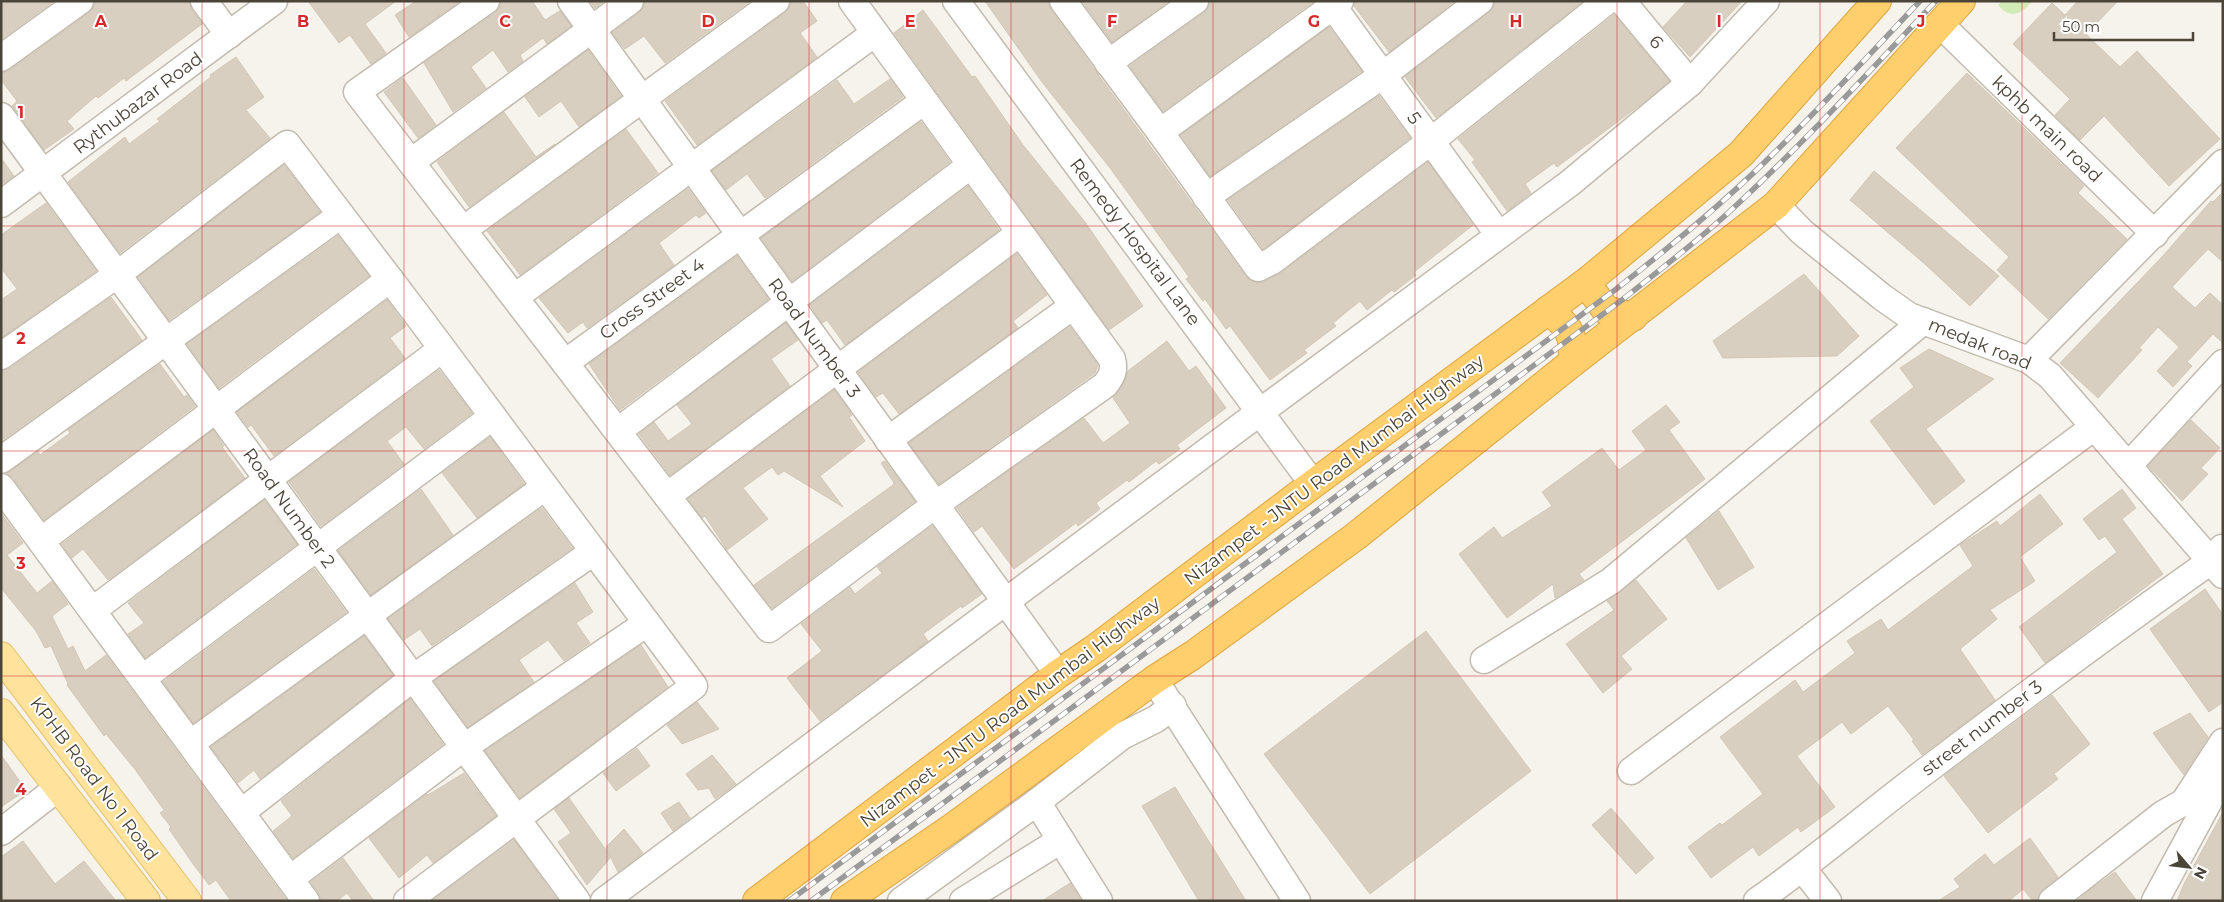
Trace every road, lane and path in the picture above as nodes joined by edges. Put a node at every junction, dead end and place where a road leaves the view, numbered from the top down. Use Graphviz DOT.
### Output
graph roads {
  1 [pos="80,1"];
  2 [pos="204,1"];
  3 [pos="274,1"];
  4 [pos="486,1"];
  5 [pos="571,1"];
  6 [pos="630,1"];
  7 [pos="776,1"];
  8 [pos="852,1"];
  9 [pos="956,1"];
  10 [pos="1063,1"];
  11 [pos="1195,1"];
  12 [pos="1480,1"];
  13 [pos="1607,1"];
  14 [pos="1622,1"];
  15 [pos="1766,1"];
  16 [pos="1876,1"];
  17 [pos="1961,1"];
  18 [pos="1334,3"];
  19 [pos="1940,24"];
  20 [pos="591,30"];
  21 [pos="875,33"];
  22 [pos="229,35"];
  23 [pos="1,58"];
  24 [pos="1108,63"];
  25 [pos="1383,75"];
  26 [pos="1690,83"];
  27 [pos="642,99"];
  28 [pos="924,101"];
  29 [pos="1,116"];
  30 [pos="1160,132"];
  31 [pos="1431,141"];
  32 [pos="411,162"];
  33 [pos="2223,163"];
  34 [pos="971,165"];
  35 [pos="691,168"];
  36 [pos="43,173"];
  37 [pos="1206,197"];
  38 [pos="1,204"];
  39 [pos="1776,205"];
  40 [pos="341,215"];
  41 [pos="463,230"];
  42 [pos="1020,233"];
  43 [pos="2155,234"];
  44 [pos="740,235"];
  45 [pos="1499,235"];
  46 [pos="118,274"];
  47 [pos="390,280"];
  48 [pos="1589,280"];
  49 [pos="514,297"];
  50 [pos="788,302"];
  51 [pos="1073,306"];
  52 [pos="1548,310"];
  53 [pos="1633,316"];
  54 [pos="1923,321"];
  55 [pos="166,340"];
  56 [pos="442,349"];
  57 [pos="1,356"];
  58 [pos="2029,360"];
  59 [pos="1573,362"];
  60 [pos="565,363"];
  61 [pos="2223,363"];
  62 [pos="837,369"];
  63 [pos="217,409"];
  64 [pos="1260,412"];
  65 [pos="492,417"];
  66 [pos="2094,427"];
  67 [pos="618,431"];
  68 [pos="888,440"];
  69 [pos="1,460"];
  70 [pos="2128,466"];
  71 [pos="268,480"];
  72 [pos="1312,484"];
  73 [pos="545,486"];
  74 [pos="1,487"];
  75 [pos="667,496"];
  76 [pos="935,505"];
  77 [pos="42,540"];
  78 [pos="318,548"];
  79 [pos="593,552"];
  80 [pos="2219,561"];
  81 [pos="1006,602"];
  82 [pos="93,610"];
  83 [pos="368,615"];
  84 [pos="647,624"];
  85 [pos="1,656"];
  86 [pos="1484,660"];
  87 [pos="1058,674"];
  88 [pos="143,678"];
  89 [pos="412,678"];
  90 [pos="1154,680"];
  91 [pos="1173,706"];
  92 [pos="1,714"];
  93 [pos="2223,742"];
  94 [pos="190,743"];
  95 [pos="464,748"];
  96 [pos="1631,771"];
  97 [pos="2223,775"];
  98 [pos="59,787"];
  99 [pos="1037,802"];
  100 [pos="242,812"];
  101 [pos="516,818"];
  102 [pos="1,832"];
  103 [pos="1061,840"];
  104 [pos="1803,869"];
  105 [pos="290,879"];
  106 [pos="142,899"];
  107 [pos="187,901"];
  108 [pos="306,901"];
  109 [pos="407,901"];
  110 [pos="577,901"];
  111 [pos="604,901"];
  112 [pos="757,901"];
  113 [pos="845,901"];
  114 [pos="901,901"];
  115 [pos="963,901"];
  116 [pos="1099,901"];
  117 [pos="1297,901"];
  118 [pos="1757,901"];
  119 [pos="1828,901"];
  120 [pos="2052,901"];
  121 [pos="2155,901"];
  1 -- 23 [label="street"];
  2 -- 22 [label="street"];
  3 -- 22 [label="street, Rythubazar Road"];
  4 -- 32 [label="street"];
  5 -- 20 [label="street, Road Number 3"];
  6 -- 20 [label="street"];
  7 -- 27 [label="street"];
  8 -- 21 [label="street"];
  9 -- 64 [label="street, Remedy Hospital Lane"];
  10 -- 24 [label="street"];
  11 -- 24 [label="street"];
  12 -- 25 [label="street"];
  13 -- 31 [label="street"];
  14 -- 26 [label="street, 6"];
  15 -- 26 [label="street"];
  16 -- 48 [label="highway, Nizampet - JNTU Road Mumbai Highway"];
  17 -- 19 [label="highway"];
  18 -- 25 [label="street, 5"];
  18 -- 30 [label="street"];
  19 -- 39 [label="highway"];
  19 -- 43 [label="street, kphb main road"];
  20 -- 27 [label="street, Road Number 3"];
  20 -- 32 [label="street"];
  21 -- 28 [label="street"];
  21 -- 35 [label="street"];
  22 -- 36 [label="street, Rythubazar Road"];
  24 -- 30 [label="street"];
  25 -- 31 [label="street, 5"];
  25 -- 37 [label="street"];
  26 -- 45 [label="street"];
  27 -- 35 [label="street, Road Number 3"];
  27 -- 41 [label="street"];
  28 -- 34 [label="street"];
  28 -- 44 [label="street, Cross Street 4"];
  29 -- 36 [label="street, Road Number 2"];
  30 -- 37 [label="street"];
  31 -- 37 [label="street"];
  31 -- 45 [label="street, 5"];
  32 -- 41 [label="street"];
  33 -- 43 [label="street"];
  34 -- 42 [label="street"];
  34 -- 50 [label="street"];
  35 -- 44 [label="street, Road Number 3"];
  35 -- 49 [label="street"];
  36 -- 38 [label="street, Rythubazar Road"];
  36 -- 46 [label="street, Road Number 2"];
  39 -- 53 [label="highway"];
  39 -- 54 [label="street, medak road"];
  40 -- 46 [label="street"];
  40 -- 47 [label="street"];
  40 -- 55 [label="street"];
  41 -- 49 [label="street"];
  42 -- 51 [label="street"];
  42 -- 62 [label="street"];
  43 -- 58 [label="street"];
  44 -- 50 [label="street, Road Number 3"];
  44 -- 60 [label="street, Cross Street 4"];
  45 -- 64 [label="street"];
  46 -- 55 [label="street, Road Number 2"];
  46 -- 57 [label="street"];
  47 -- 56 [label="street"];
  47 -- 63 [label="street"];
  48 -- 52 [label="highway, Nizampet - JNTU Road Mumbai Highway"];
  48 -- 53 [label="highway"];
  49 -- 60 [label="street"];
  50 -- 62 [label="street, Road Number 3"];
  50 -- 67 [label="street"];
  51 -- 68 [label="street"];
  51 -- 76 [label="street"];
  52 -- 59 [label="highway"];
  52 -- 72 [label="highway, Nizampet - JNTU Road Mumbai Highway"];
  53 -- 59 [label="highway"];
  54 -- 58 [label="street, medak road"];
  54 -- 86 [label="street"];
  55 -- 63 [label="street, Road Number 2"];
  55 -- 69 [label="street"];
  56 -- 65 [label="street"];
  56 -- 71 [label="street"];
  58 -- 66 [label="street, medak road"];
  59 -- 90 [label="highway"];
  60 -- 67 [label="street"];
  61 -- 70 [label="street"];
  62 -- 68 [label="street, Road Number 3"];
  62 -- 75 [label="street"];
  63 -- 71 [label="street, Road Number 2"];
  63 -- 77 [label="street"];
  64 -- 72 [label="street, Remedy Hospital Lane"];
  64 -- 81 [label="street"];
  65 -- 73 [label="street"];
  65 -- 78 [label="street"];
  66 -- 70 [label="street, medak road"];
  66 -- 96 [label="street"];
  67 -- 75 [label="street"];
  68 -- 76 [label="street, Road Number 3"];
  70 -- 80 [label="street, medak road"];
  71 -- 78 [label="street, Road Number 2"];
  71 -- 82 [label="street"];
  72 -- 87 [label="highway, Nizampet - JNTU Road Mumbai Highway"];
  73 -- 79 [label="street"];
  73 -- 83 [label="street"];
  74 -- 77 [label="street"];
  75 -- 76 [label="street"];
  76 -- 81 [label="street, Road Number 3"];
  77 -- 82 [label="street"];
  78 -- 83 [label="street, Road Number 2"];
  78 -- 88 [label="street"];
  79 -- 84 [label="street"];
  79 -- 89 [label="street"];
  80 -- 104 [label="street, street number 3"];
  81 -- 87 [label="street, Road Number 3"];
  81 -- 111 [label="street"];
  82 -- 88 [label="street"];
  83 -- 89 [label="street, Road Number 2"];
  83 -- 94 [label="street"];
  84 -- 95 [label="street"];
  84 -- 101 [label="street"];
  85 -- 107 [label="main road, KPHB Road No 1 Road"];
  87 -- 112 [label="highway, Nizampet - JNTU Road Mumbai Highway"];
  88 -- 94 [label="street"];
  89 -- 95 [label="street, Road Number 2"];
  89 -- 100 [label="street"];
  90 -- 91 [label="street"];
  90 -- 113 [label="highway"];
  91 -- 99 [label="street"];
  91 -- 117 [label="street"];
  92 -- 98 [label="main road, KPHB Road No 1 Road"];
  93 -- 120 [label="street"];
  94 -- 100 [label="street"];
  95 -- 101 [label="street, Road Number 2"];
  95 -- 105 [label="street"];
  97 -- 121 [label="street"];
  98 -- 102 [label="street"];
  98 -- 106 [label="main road, KPHB Road No 1 Road"];
  99 -- 103 [label="street"];
  99 -- 114 [label="street"];
  100 -- 105 [label="street"];
  101 -- 109 [label="street"];
  101 -- 110 [label="street, Road Number 2"];
  103 -- 115 [label="street"];
  103 -- 116 [label="street"];
  104 -- 118 [label="street, street number 3"];
  104 -- 119 [label="street"];
  105 -- 108 [label="street"];
}
